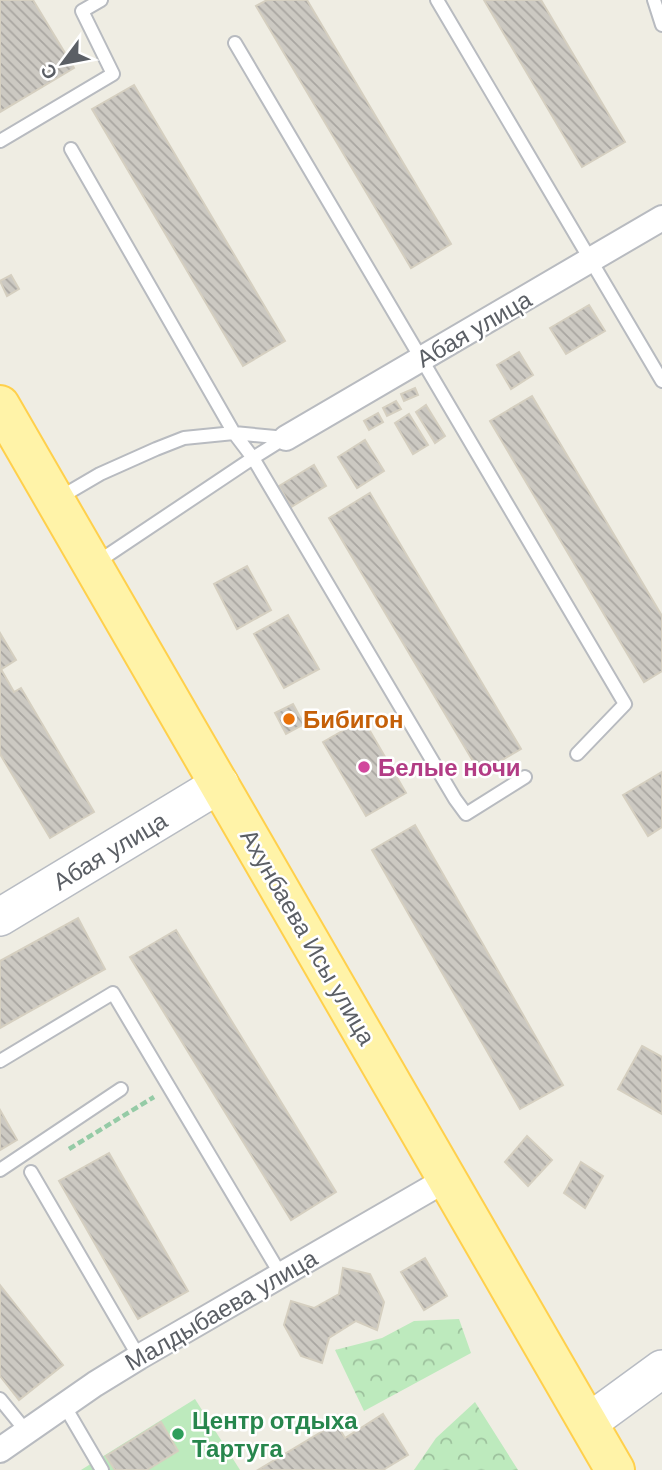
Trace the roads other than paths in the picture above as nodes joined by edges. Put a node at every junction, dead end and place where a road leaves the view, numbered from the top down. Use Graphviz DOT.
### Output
graph roads {
  1 [pos="101,0"];
  2 [pos="437,0"];
  3 [pos="654,0"];
  4 [pos="662,25"];
  5 [pos="234,43"];
  6 [pos="0,141"];
  7 [pos="71,149"];
  8 [pos="662,219"];
  9 [pos="590,260"];
  10 [pos="422,359"];
  11 [pos="662,381"];
  12 [pos="0,405"];
  13 [pos="234,433"];
  14 [pos="286,438"];
  15 [pos="253,458"];
  16 [pos="55,500"];
  17 [pos="91,566"];
  18 [pos="577,754"];
  19 [pos="525,777"];
  20 [pos="220,784"];
  21 [pos="0,917"];
  22 [pos="0,1061"];
  23 [pos="121,1089"];
  24 [pos="0,1170"];
  25 [pos="31,1172"];
  26 [pos="447,1179"];
  27 [pos="281,1275"];
  28 [pos="139,1357"];
  29 [pos="662,1369"];
  30 [pos="0,1399"];
  31 [pos="64,1405"];
  32 [pos="588,1423"];
  33 [pos="26,1431"];
  34 [pos="0,1450"];
  35 [pos="614,1469"];
  36 [pos="102,1470"];
  1 -- 6 [label="lane"];
  2 -- 9 [label="lane"];
  3 -- 4 [label="lane"];
  5 -- 10 [label="lane"];
  7 -- 13 [label="lane"];
  8 -- 9 [label="street, Абая улица"];
  9 -- 10 [label="street, Абая улица"];
  9 -- 11 [label="lane"];
  10 -- 14 [label="street, Абая улица"];
  10 -- 18 [label="lane"];
  12 -- 16 [label="main road, Ахунбаева Исы улица"];
  13 -- 14 [label="lane"];
  13 -- 15 [label="lane"];
  13 -- 16 [label="lane"];
  14 -- 15 [label="lane, Абая улица"];
  15 -- 17 [label="lane, Абая улица"];
  15 -- 19 [label="lane"];
  16 -- 17 [label="main road, Ахунбаева Исы улица"];
  17 -- 20 [label="main road, Ахунбаева Исы улица"];
  20 -- 21 [label="street, Абая улица"];
  20 -- 26 [label="main road, Ахунбаева Исы улица"];
  22 -- 27 [label="lane"];
  23 -- 24 [label="lane"];
  25 -- 28 [label="lane"];
  26 -- 27 [label="street, Малдыбаева улица"];
  26 -- 32 [label="main road, Ахунбаева Исы улица"];
  27 -- 28 [label="street, Малдыбаева улица"];
  28 -- 31 [label="street, Малдыбаева улица"];
  29 -- 32 [label="street"];
  30 -- 33 [label="lane"];
  31 -- 33 [label="street, Малдыбаева улица"];
  31 -- 36 [label="lane"];
  32 -- 35 [label="main road, Ахунбаева Исы улица"];
  33 -- 34 [label="street, Малдыбаева улица"];
}
